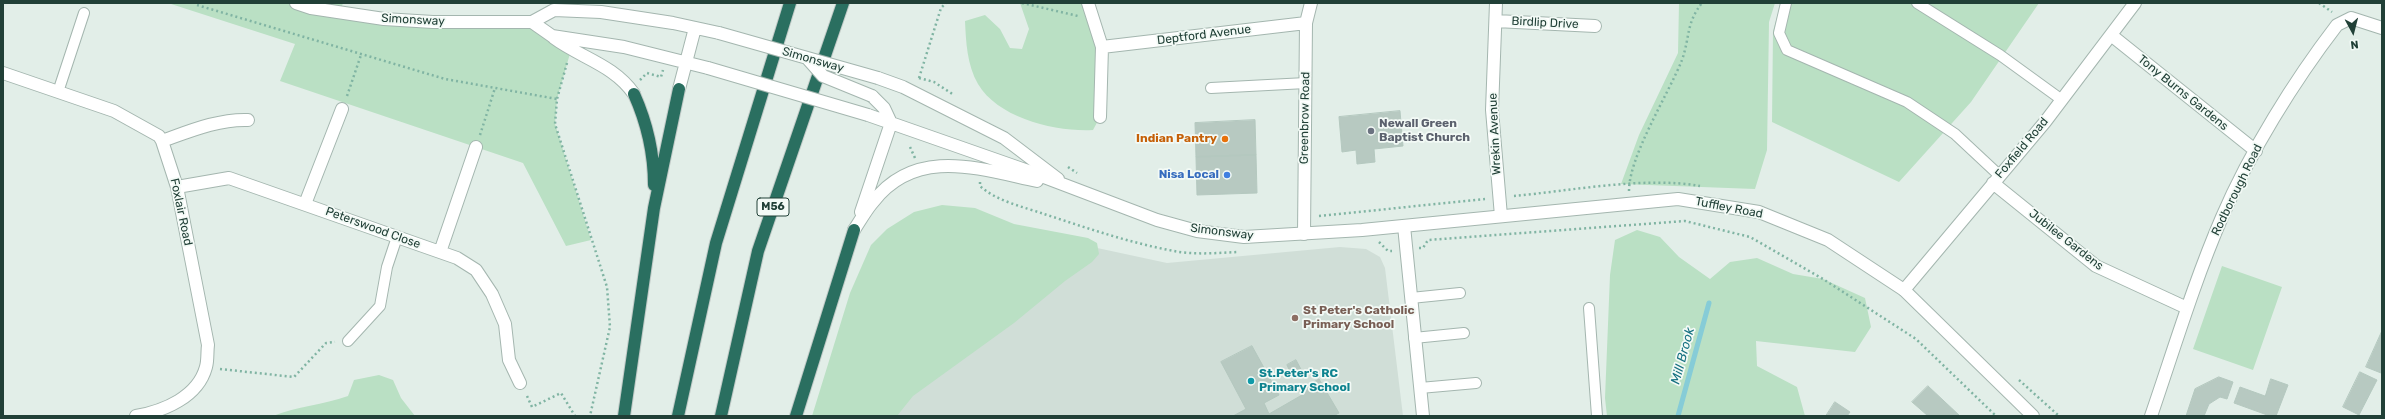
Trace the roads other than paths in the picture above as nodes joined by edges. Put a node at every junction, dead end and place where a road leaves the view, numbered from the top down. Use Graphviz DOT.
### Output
graph roads {
  1 [pos="296,3"];
  2 [pos="790,3"];
  3 [pos="843,3"];
  4 [pos="1088,3"];
  5 [pos="1311,3"];
  6 [pos="1496,3"];
  7 [pos="1786,3"];
  8 [pos="1917,3"];
  9 [pos="2135,3"];
  10 [pos="84,13"];
  11 [pos="1496,21"];
  12 [pos="532,22"];
  13 [pos="1306,23"];
  14 [pos="1595,26"];
  15 [pos="695,28"];
  16 [pos="2382,28"];
  17 [pos="2111,35"];
  18 [pos="552,36"];
  19 [pos="1102,48"];
  20 [pos="807,58"];
  21 [pos="686,62"];
  22 [pos="3,73"];
  23 [pos="1306,83"];
  24 [pos="1211,88"];
  25 [pos="679,89"];
  26 [pos="58,92"];
  27 [pos="634,94"];
  28 [pos="2062,100"];
  29 [pos="342,110"];
  30 [pos="1100,117"];
  31 [pos="248,120"];
  32 [pos="890,123"];
  33 [pos="162,141"];
  34 [pos="476,147"];
  35 [pos="2256,151"];
  36 [pos="1997,179"];
  37 [pos="177,187"];
  38 [pos="1070,188"];
  39 [pos="305,204"];
  40 [pos="654,208"];
  41 [pos="1501,216"];
  42 [pos="1404,226"];
  43 [pos="854,230"];
  44 [pos="1304,234"];
  45 [pos="397,236"];
  46 [pos="440,252"];
  47 [pos="1904,290"];
  48 [pos="1460,293"];
  49 [pos="1411,298"];
  50 [pos="1589,308"];
  51 [pos="2187,308"];
  52 [pos="1464,333"];
  53 [pos="1414,338"];
  54 [pos="348,341"];
  55 [pos="520,383"];
  56 [pos="1476,383"];
  57 [pos="1420,388"];
  58 [pos="143,415"];
  59 [pos="624,416"];
  60 [pos="678,416"];
  61 [pos="721,416"];
  62 [pos="796,416"];
  63 [pos="1423,416"];
  64 [pos="1597,416"];
  65 [pos="2033,416"];
  66 [pos="2151,416"];
  1 -- 12 [label="street, Simonsway"];
  2 -- 60 [label="highway"];
  3 -- 61 [label="highway, M56"];
  4 -- 19 [label="street"];
  5 -- 13 [label="street, Greenbrow Road"];
  6 -- 11 [label="street, Wrekin Avenue"];
  7 -- 36 [label="lane"];
  8 -- 28 [label="lane"];
  9 -- 17 [label="street, Foxfield Road"];
  10 -- 26 [label="lane"];
  11 -- 14 [label="street, Birdlip Drive"];
  11 -- 41 [label="street, Wrekin Avenue"];
  12 -- 15 [label="street, Simonsway"];
  12 -- 18 [label="street, Simonsway"];
  13 -- 19 [label="street, Deptford Avenue"];
  13 -- 23 [label="street, Greenbrow Road"];
  15 -- 20 [label="street, Simonsway, bridge"];
  15 -- 21 [label="street"];
  16 -- 35 [label="street, Rodborough Road"];
  17 -- 28 [label="street, Foxfield Road"];
  17 -- 35 [label="street, Tony Burns Gardens"];
  18 -- 21 [label="street, Simonsway"];
  18 -- 27 [label="street"];
  19 -- 30 [label="street"];
  20 -- 32 [label="street, bridge"];
  20 -- 38 [label="street, Simonsway, bridge"];
  21 -- 25 [label="street"];
  21 -- 32 [label="street, Simonsway, bridge"];
  22 -- 26 [label="street"];
  23 -- 24 [label="lane"];
  23 -- 44 [label="street, Greenbrow Road"];
  25 -- 40 [label="highway"];
  26 -- 33 [label="street"];
  27 -- 40 [label="highway"];
  28 -- 36 [label="street, Foxfield Road"];
  29 -- 39 [label="street"];
  31 -- 33 [label="street"];
  32 -- 38 [label="street, Simonsway"];
  32 -- 43 [label="street"];
  33 -- 37 [label="street, Foxlair Road"];
  34 -- 46 [label="street"];
  35 -- 51 [label="street, Rodborough Road"];
  36 -- 47 [label="street, Foxfield Road"];
  36 -- 51 [label="street, Jubilee Gardens"];
  37 -- 39 [label="street, Peterswood Close"];
  37 -- 58 [label="street, Foxlair Road"];
  38 -- 43 [label="street"];
  38 -- 44 [label="street, Simonsway"];
  39 -- 45 [label="street, Peterswood Close"];
  40 -- 59 [label="highway"];
  41 -- 42 [label="street, Tuffley Road"];
  41 -- 47 [label="street, Tuffley Road"];
  42 -- 44 [label="street, Simonsway"];
  42 -- 49 [label="street"];
  43 -- 62 [label="highway"];
  45 -- 46 [label="street, Peterswood Close"];
  45 -- 54 [label="lane"];
  46 -- 55 [label="street, Peterswood Close"];
  47 -- 65 [label="street, Tuffley Road"];
  48 -- 49 [label="lane"];
  49 -- 53 [label="street"];
  50 -- 64 [label="lane"];
  51 -- 66 [label="street, Rodborough Road"];
  52 -- 53 [label="lane"];
  53 -- 57 [label="street"];
  56 -- 57 [label="lane"];
  57 -- 63 [label="street"];
}
